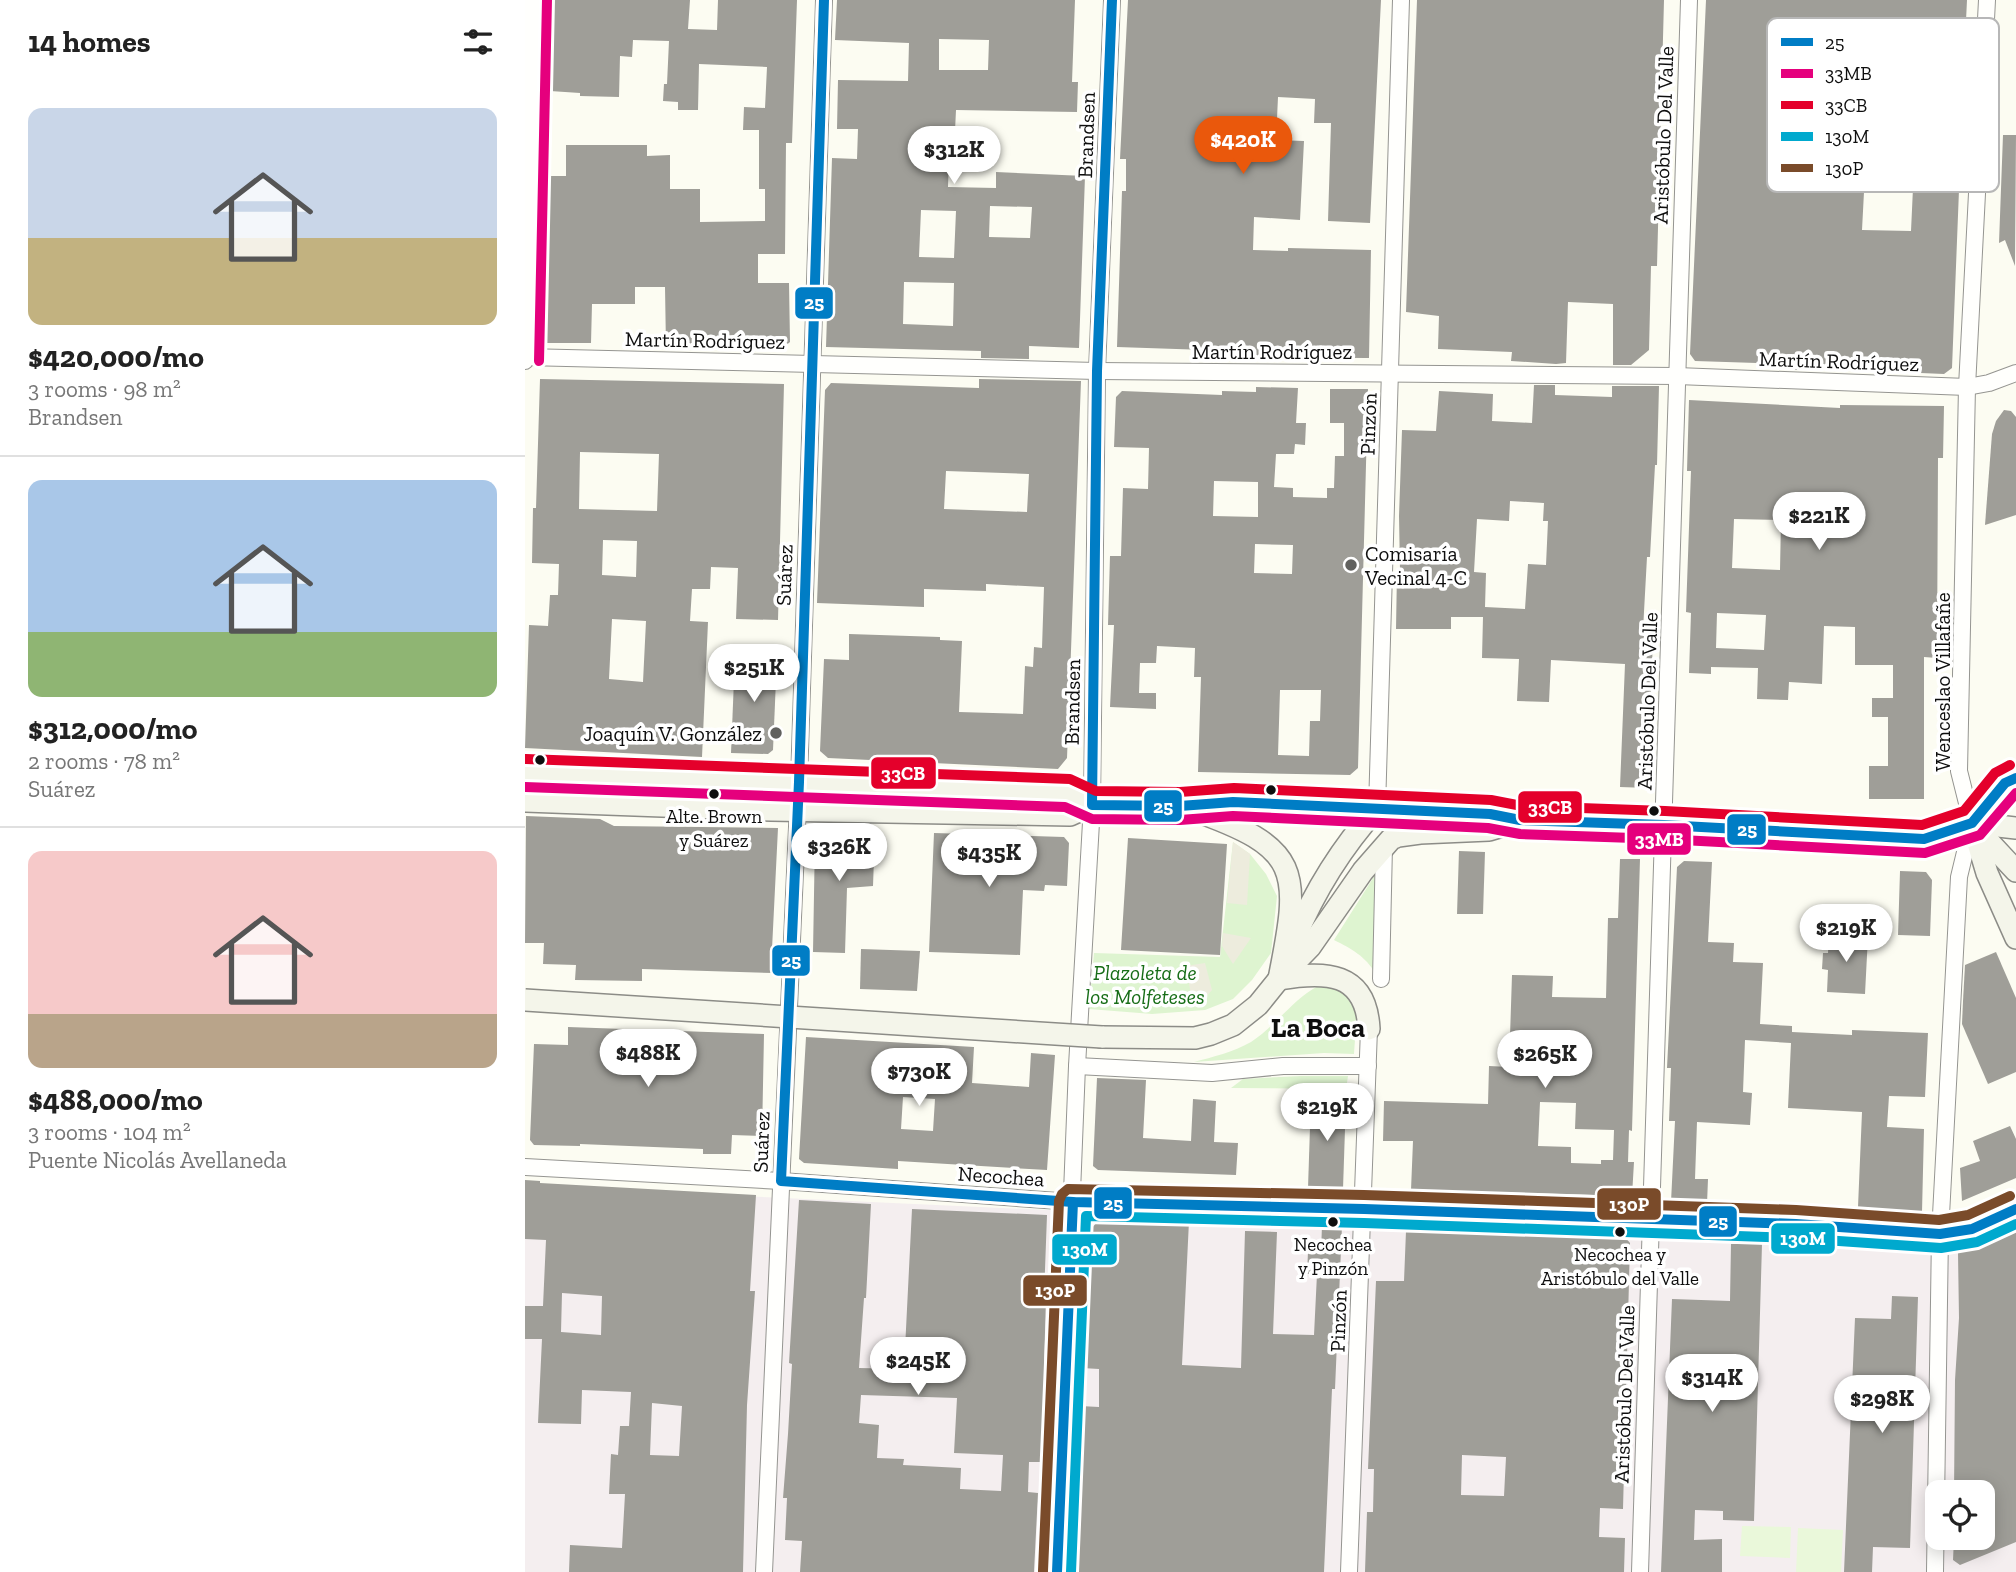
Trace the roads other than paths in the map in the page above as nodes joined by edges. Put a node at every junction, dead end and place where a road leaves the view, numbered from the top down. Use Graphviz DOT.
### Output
graph roads {
  1 [pos="533,0"];
  2 [pos="824,0"];
  3 [pos="1112,0"];
  4 [pos="1401,0"];
  5 [pos="1689,0"];
  6 [pos="1987,0"];
  7 [pos="1986,18"];
  8 [pos="1977,192"];
  9 [pos="525,359"];
  10 [pos="814,364"];
  11 [pos="1097,371"];
  12 [pos="1391,373"];
  13 [pos="2016,373"];
  14 [pos="1677,376"];
  15 [pos="1967,387"];
  16 [pos="525,773"];
  17 [pos="2016,778"];
  18 [pos="799,782"];
  19 [pos="525,801"];
  20 [pos="1092,805"];
  21 [pos="1180,806"];
  22 [pos="1377,808"];
  23 [pos="797,810"];
  24 [pos="1520,820"];
  25 [pos="1972,823"];
  26 [pos="1664,825"];
  27 [pos="2016,828"];
  28 [pos="1384,846"];
  29 [pos="2016,871"];
  30 [pos="2016,938"];
  31 [pos="1279,979"];
  32 [pos="1381,979"];
  33 [pos="525,1000"];
  34 [pos="1369,1029"];
  35 [pos="1077,1066"];
  36 [pos="1369,1066"];
  37 [pos="525,1167"];
  38 [pos="781,1181"];
  39 [pos="1073,1202"];
  40 [pos="1364,1209"];
  41 [pos="2016,1209"];
  42 [pos="1651,1220"];
  43 [pos="1940,1234"];
  44 [pos="764,1572"];
  45 [pos="1057,1572"];
  46 [pos="1349,1572"];
  47 [pos="1640,1572"];
  48 [pos="1935,1572"];
  1 -- 9 [label="street"];
  2 -- 10 [label="street, Suárez"];
  3 -- 11 [label="street, Brandsen"];
  4 -- 12 [label="street, Pinzón"];
  5 -- 14 [label="street, Aristóbulo Del Valle"];
  6 -- 7 [label="street, Wenceslao Villafañe"];
  8 -- 15 [label="street, Wenceslao Villafañe"];
  9 -- 10 [label="street, Martín Rodríguez"];
  10 -- 11 [label="street, Martín Rodríguez"];
  10 -- 18 [label="street, Suárez"];
  11 -- 12 [label="street, Martín Rodríguez"];
  11 -- 20 [label="street, Brandsen"];
  12 -- 14 [label="street, Martín Rodríguez"];
  12 -- 22 [label="street, Pinzón"];
  13 -- 15 [label="street, Martín Rodríguez"];
  14 -- 15 [label="street, Martín Rodríguez"];
  14 -- 26 [label="street, Aristóbulo Del Valle"];
  15 -- 25 [label="street, Wenceslao Villafañe"];
  16 -- 18 [label="main road"];
  17 -- 25 [label="main road"];
  18 -- 20 [label="main road"];
  18 -- 23 [label="street, Suárez"];
  19 -- 23 [label="main road"];
  20 -- 21 [label="main road"];
  20 -- 23 [label="main road"];
  20 -- 35 [label="street, Brandsen"];
  21 -- 22 [label="main road"];
  21 -- 31 [label="main road"];
  22 -- 24 [label="main road"];
  22 -- 31 [label="main road"];
  23 -- 38 [label="street, Suárez"];
  24 -- 26 [label="main road"];
  24 -- 28 [label="main road"];
  25 -- 26 [label="main road"];
  25 -- 27 [label="main road"];
  25 -- 29 [label="main road"];
  25 -- 30 [label="main road"];
  25 -- 43 [label="street, Wenceslao Villafañe"];
  26 -- 42 [label="street, Aristóbulo Del Valle"];
  28 -- 31 [label="main road"];
  28 -- 32 [label="street"];
  31 -- 33 [label="main road, bridge"];
  31 -- 34 [label="main road"];
  34 -- 36 [label="street, Pinzón"];
  35 -- 36 [label="street"];
  35 -- 39 [label="street, Brandsen"];
  36 -- 40 [label="street, Pinzón"];
  37 -- 38 [label="street, Necochea"];
  38 -- 39 [label="street, Necochea"];
  38 -- 44 [label="street, Suárez"];
  39 -- 40 [label="street, Necochea"];
  39 -- 45 [label="street, Brandsen"];
  40 -- 42 [label="street, Necochea"];
  40 -- 46 [label="street, Pinzón"];
  41 -- 43 [label="street, Necochea"];
  42 -- 43 [label="street, Necochea"];
  42 -- 47 [label="street, Aristóbulo Del Valle"];
  43 -- 48 [label="street, Wenceslao Villafañe"];
}
